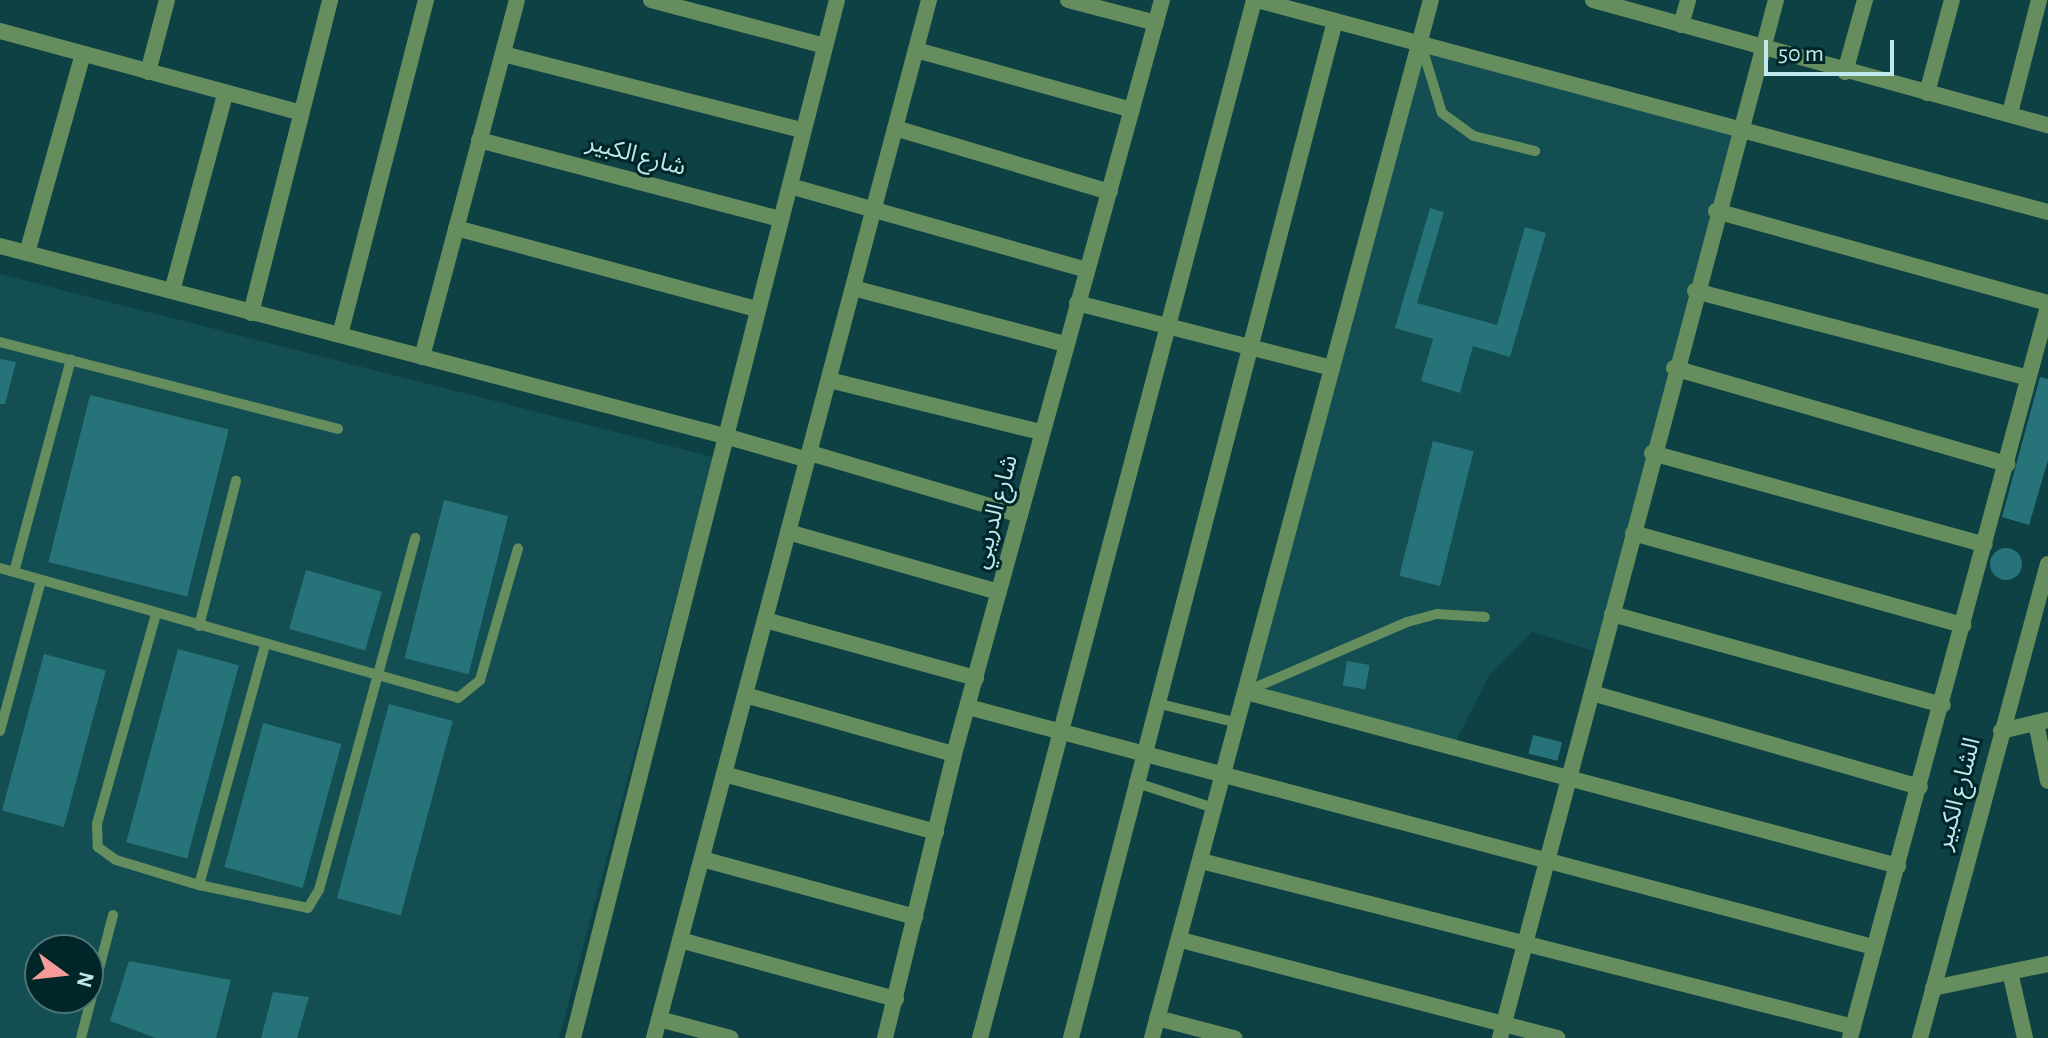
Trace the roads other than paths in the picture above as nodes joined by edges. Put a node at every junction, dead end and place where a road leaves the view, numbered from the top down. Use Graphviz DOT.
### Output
graph roads {
  1 [pos="167,0"];
  2 [pos="330,0"];
  3 [pos="426,0"];
  4 [pos="517,0"];
  5 [pos="651,0"];
  6 [pos="837,0"];
  7 [pos="929,0"];
  8 [pos="1068,0"];
  9 [pos="1162,0"];
  10 [pos="1256,0"];
  11 [pos="1431,0"];
  12 [pos="1688,0"];
  13 [pos="1776,0"];
  14 [pos="1865,0"];
  15 [pos="1952,0"];
  16 [pos="2039,0"];
  17 [pos="1600,1"];
  18 [pos="1335,21"];
  19 [pos="1156,23"];
  20 [pos="1681,25"];
  21 [pos="0,31"];
  22 [pos="1420,42"];
  23 [pos="825,46"];
  24 [pos="1763,48"];
  25 [pos="916,50"];
  26 [pos="83,54"];
  27 [pos="503,54"];
  28 [pos="148,72"];
  29 [pos="1845,72"];
  30 [pos="1927,93"];
  31 [pos="225,94"];
  32 [pos="1132,110"];
  33 [pos="301,113"];
  34 [pos="2010,113"];
  35 [pos="2048,125"];
  36 [pos="1738,127"];
  37 [pos="895,128"];
  38 [pos="802,130"];
  39 [pos="479,140"];
  40 [pos="1535,151"];
  41 [pos="790,186"];
  42 [pos="1110,192"];
  43 [pos="873,210"];
  44 [pos="1716,211"];
  45 [pos="2048,212"];
  46 [pos="781,219"];
  47 [pos="456,228"];
  48 [pos="0,246"];
  49 [pos="27,253"];
  50 [pos="1087,270"];
  51 [pos="853,288"];
  52 [pos="172,291"];
  53 [pos="1695,291"];
  54 [pos="1077,303"];
  55 [pos="2048,304"];
  56 [pos="757,309"];
  57 [pos="251,313"];
  58 [pos="1165,325"];
  59 [pos="340,335"];
  60 [pos="0,342"];
  61 [pos="1065,344"];
  62 [pos="1246,346"];
  63 [pos="422,357"];
  64 [pos="71,360"];
  65 [pos="1332,368"];
  66 [pos="1674,368"];
  67 [pos="2028,378"];
  68 [pos="829,380"];
  69 [pos="338,429"];
  70 [pos="1041,432"];
  71 [pos="725,436"];
  72 [pos="1652,453"];
  73 [pos="809,456"];
  74 [pos="2007,464"];
  75 [pos="236,481"];
  76 [pos="1020,515"];
  77 [pos="788,532"];
  78 [pos="1633,533"];
  79 [pos="415,538"];
  80 [pos="1985,545"];
  81 [pos="518,548"];
  82 [pos="2048,564"];
  83 [pos="0,568"];
  84 [pos="14,572"];
  85 [pos="41,580"];
  86 [pos="999,592"];
  87 [pos="156,614"];
  88 [pos="1612,614"];
  89 [pos="1485,617"];
  90 [pos="765,620"];
  91 [pos="1963,625"];
  92 [pos="199,626"];
  93 [pos="265,645"];
  94 [pos="378,676"];
  95 [pos="976,678"];
  96 [pos="6,688"];
  97 [pos="1246,692"];
  98 [pos="1592,693"];
  99 [pos="745,695"];
  100 [pos="1156,703"];
  101 [pos="1943,705"];
  102 [pos="968,707"];
  103 [pos="2042,721"];
  104 [pos="1238,723"];
  105 [pos="0,731"];
  106 [pos="2001,731"];
  107 [pos="1062,732"];
  108 [pos="954,754"];
  109 [pos="1141,754"];
  110 [pos="724,774"];
  111 [pos="1223,774"];
  112 [pos="1568,778"];
  113 [pos="2048,781"];
  114 [pos="1134,782"];
  115 [pos="1920,787"];
  116 [pos="1214,808"];
  117 [pos="936,832"];
  118 [pos="702,859"];
  119 [pos="1546,859"];
  120 [pos="1201,861"];
  121 [pos="1898,866"];
  122 [pos="199,885"];
  123 [pos="113,915"];
  124 [pos="915,917"];
  125 [pos="680,940"];
  126 [pos="1181,940"];
  127 [pos="1524,942"];
  128 [pos="1873,947"];
  129 [pos="2048,964"];
  130 [pos="2010,972"];
  131 [pos="1933,988"];
  132 [pos="896,999"];
  133 [pos="1157,1018"];
  134 [pos="659,1019"];
  135 [pos="1501,1031"];
  136 [pos="1851,1033"];
  137 [pos="81,1038"];
  138 [pos="573,1038"];
  139 [pos="654,1038"];
  140 [pos="731,1038"];
  141 [pos="885,1038"];
  142 [pos="980,1038"];
  143 [pos="1071,1038"];
  144 [pos="1152,1038"];
  145 [pos="1234,1038"];
  146 [pos="1557,1038"];
  147 [pos="1920,1038"];
  148 [pos="2025,1038"];
  1 -- 28 [label="street"];
  2 -- 33 [label="street"];
  3 -- 59 [label="street"];
  4 -- 27 [label="street"];
  5 -- 23 [label="street"];
  6 -- 23 [label="street"];
  7 -- 25 [label="street"];
  8 -- 19 [label="street"];
  9 -- 19 [label="street, شارع الدريبي"];
  10 -- 18 [label="street"];
  10 -- 58 [label="street"];
  11 -- 22 [label="street"];
  12 -- 20 [label="street"];
  13 -- 24 [label="street"];
  14 -- 29 [label="street"];
  15 -- 30 [label="street"];
  16 -- 34 [label="street"];
  17 -- 20 [label="street"];
  18 -- 22 [label="street"];
  18 -- 62 [label="street"];
  19 -- 32 [label="street, شارع الدريبي"];
  20 -- 24 [label="street"];
  21 -- 26 [label="street"];
  22 -- 36 [label="street"];
  22 -- 40 [label="lane"];
  22 -- 65 [label="street"];
  23 -- 38 [label="street"];
  24 -- 29 [label="street"];
  24 -- 36 [label="street"];
  25 -- 32 [label="street"];
  25 -- 37 [label="street"];
  26 -- 28 [label="street"];
  26 -- 49 [label="street"];
  27 -- 38 [label="street"];
  27 -- 39 [label="street"];
  28 -- 31 [label="street"];
  29 -- 30 [label="street"];
  30 -- 34 [label="street"];
  31 -- 33 [label="street"];
  31 -- 52 [label="street"];
  32 -- 42 [label="street, شارع الدريبي"];
  33 -- 57 [label="street"];
  34 -- 35 [label="street"];
  36 -- 44 [label="street"];
  36 -- 45 [label="street"];
  37 -- 42 [label="street"];
  37 -- 43 [label="street"];
  38 -- 41 [label="street"];
  39 -- 46 [label="street, شارع الكبير"];
  39 -- 47 [label="street"];
  41 -- 43 [label="street"];
  41 -- 46 [label="street"];
  42 -- 50 [label="street, شارع الدريبي"];
  43 -- 50 [label="street"];
  43 -- 51 [label="street"];
  44 -- 53 [label="street"];
  44 -- 55 [label="street"];
  46 -- 56 [label="street"];
  47 -- 56 [label="street"];
  47 -- 63 [label="street"];
  48 -- 49 [label="street"];
  49 -- 52 [label="street"];
  50 -- 54 [label="street, شارع الدريبي"];
  51 -- 61 [label="street"];
  51 -- 68 [label="street"];
  52 -- 57 [label="street"];
  53 -- 66 [label="street"];
  53 -- 67 [label="street"];
  54 -- 58 [label="street"];
  54 -- 61 [label="street, شارع الدريبي"];
  55 -- 67 [label="street"];
  56 -- 71 [label="street"];
  57 -- 59 [label="street"];
  58 -- 62 [label="street"];
  58 -- 107 [label="street"];
  59 -- 63 [label="street"];
  60 -- 64 [label="lane"];
  61 -- 70 [label="street, شارع الدريبي"];
  62 -- 65 [label="street"];
  62 -- 100 [label="street"];
  63 -- 71 [label="street"];
  64 -- 69 [label="lane"];
  64 -- 84 [label="lane"];
  65 -- 97 [label="street"];
  66 -- 72 [label="street"];
  66 -- 74 [label="street"];
  67 -- 74 [label="street"];
  68 -- 70 [label="street"];
  68 -- 73 [label="street"];
  70 -- 76 [label="street, شارع الدريبي"];
  71 -- 73 [label="street"];
  71 -- 138 [label="street"];
  72 -- 78 [label="street"];
  72 -- 80 [label="street"];
  73 -- 76 [label="street"];
  73 -- 77 [label="street"];
  74 -- 80 [label="street"];
  75 -- 92 [label="lane"];
  76 -- 86 [label="street, شارع الدريبي"];
  77 -- 86 [label="street"];
  77 -- 90 [label="street"];
  78 -- 88 [label="street"];
  78 -- 91 [label="street"];
  79 -- 94 [label="lane"];
  80 -- 91 [label="street"];
  81 -- 94 [label="lane"];
  82 -- 106 [label="street, الشارع الكبير"];
  83 -- 84 [label="lane"];
  84 -- 85 [label="lane"];
  85 -- 87 [label="lane"];
  85 -- 96 [label="lane"];
  86 -- 95 [label="street, شارع الدريبي"];
  87 -- 92 [label="lane"];
  87 -- 122 [label="lane"];
  88 -- 98 [label="street"];
  88 -- 101 [label="street"];
  89 -- 97 [label="lane"];
  90 -- 95 [label="street"];
  90 -- 99 [label="street"];
  91 -- 101 [label="street"];
  92 -- 93 [label="lane"];
  93 -- 94 [label="lane"];
  93 -- 122 [label="lane"];
  94 -- 122 [label="lane"];
  95 -- 102 [label="street, شارع الدريبي"];
  96 -- 105 [label="lane"];
  97 -- 104 [label="street"];
  97 -- 112 [label="street"];
  98 -- 112 [label="street"];
  98 -- 115 [label="street"];
  99 -- 108 [label="street"];
  99 -- 110 [label="street"];
  100 -- 104 [label="lane"];
  100 -- 109 [label="street"];
  101 -- 115 [label="street"];
  102 -- 107 [label="street"];
  102 -- 108 [label="street, شارع الدريبي"];
  103 -- 106 [label="street"];
  103 -- 113 [label="street"];
  104 -- 111 [label="street"];
  106 -- 131 [label="street, الشارع الكبير"];
  107 -- 109 [label="street"];
  107 -- 142 [label="street"];
  108 -- 117 [label="street, شارع الدريبي"];
  109 -- 111 [label="street"];
  109 -- 114 [label="street"];
  110 -- 117 [label="street"];
  110 -- 118 [label="street"];
  111 -- 116 [label="street"];
  111 -- 119 [label="street"];
  112 -- 119 [label="street"];
  112 -- 121 [label="street"];
  114 -- 116 [label="lane"];
  114 -- 143 [label="street"];
  115 -- 121 [label="street"];
  116 -- 120 [label="street"];
  117 -- 124 [label="street, شارع الدريبي"];
  118 -- 124 [label="street"];
  118 -- 125 [label="street"];
  119 -- 127 [label="street"];
  119 -- 128 [label="street"];
  120 -- 126 [label="street"];
  120 -- 127 [label="street"];
  121 -- 128 [label="street"];
  123 -- 137 [label="lane"];
  124 -- 132 [label="street, شارع الدريبي"];
  125 -- 132 [label="street"];
  125 -- 134 [label="street"];
  126 -- 133 [label="street"];
  126 -- 135 [label="street"];
  127 -- 135 [label="street"];
  127 -- 136 [label="street"];
  128 -- 136 [label="street"];
  129 -- 130 [label="street"];
  130 -- 131 [label="street"];
  130 -- 148 [label="street"];
  131 -- 147 [label="street, الشارع الكبير"];
  132 -- 141 [label="street, شارع الدريبي"];
  133 -- 144 [label="street"];
  133 -- 145 [label="street"];
  134 -- 139 [label="street"];
  134 -- 140 [label="street"];
  135 -- 146 [label="street"];
}
